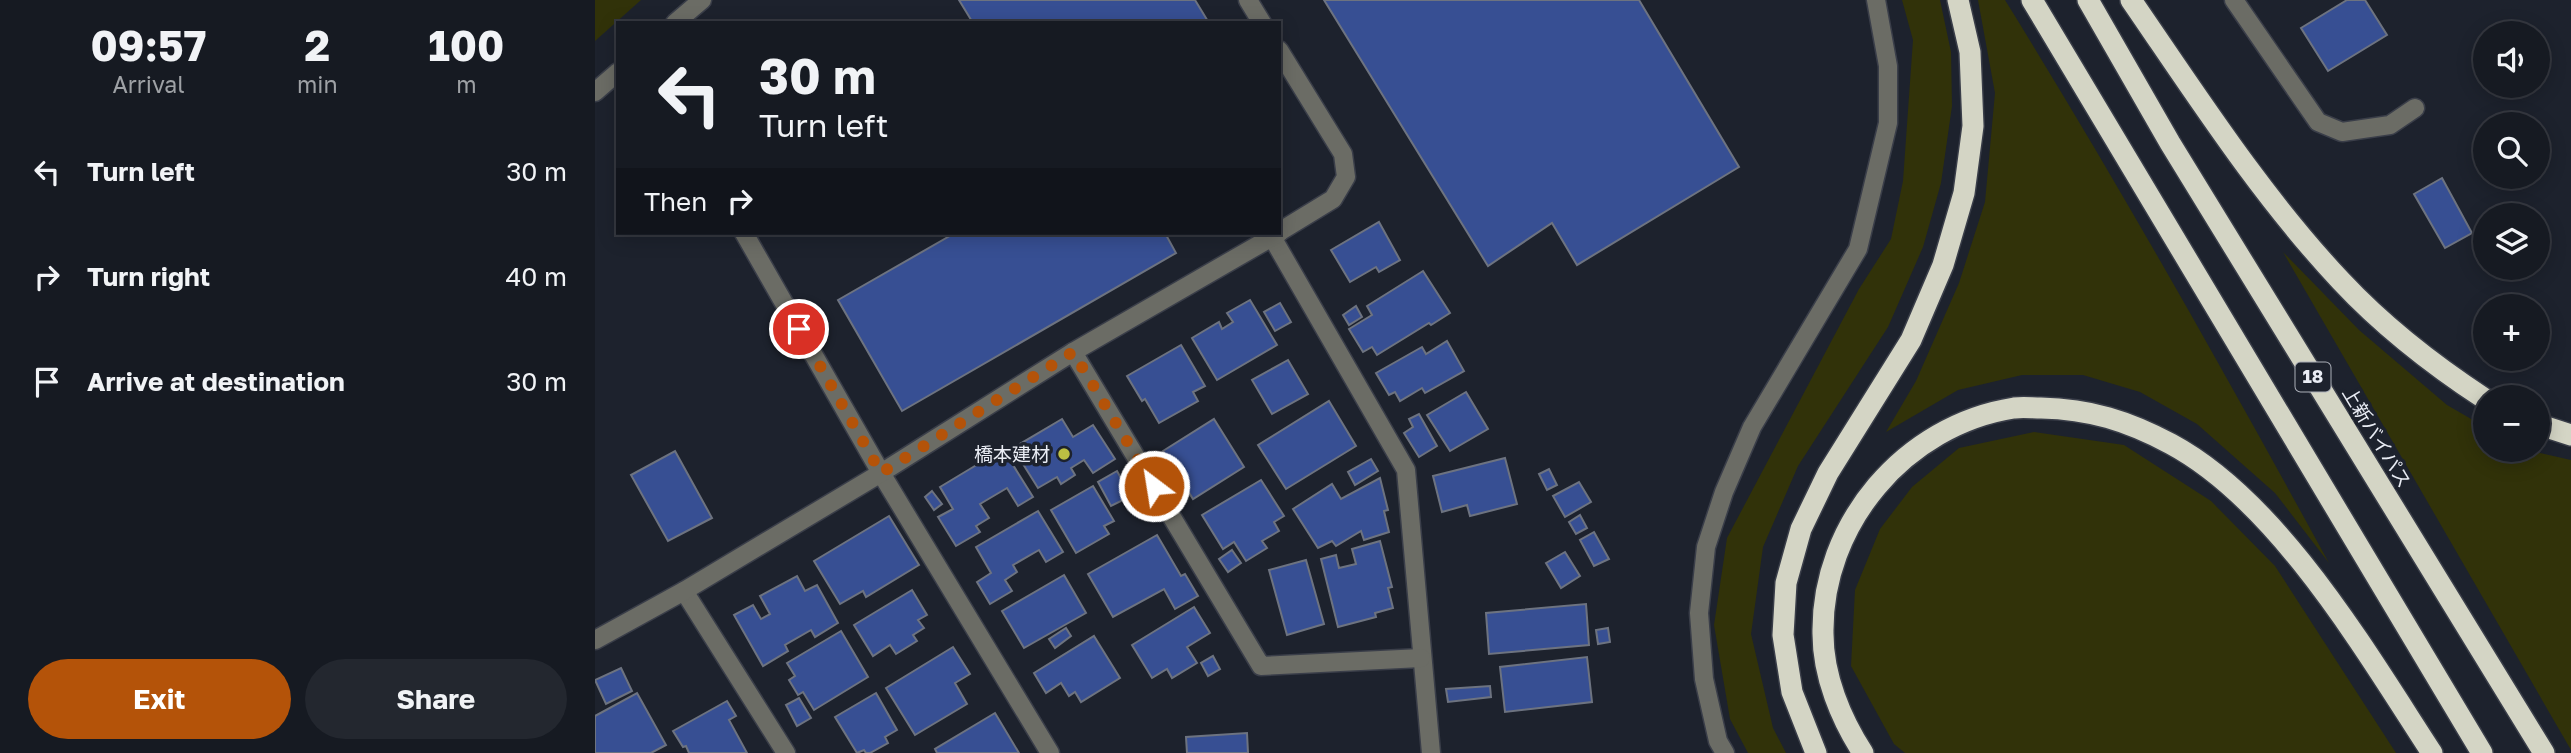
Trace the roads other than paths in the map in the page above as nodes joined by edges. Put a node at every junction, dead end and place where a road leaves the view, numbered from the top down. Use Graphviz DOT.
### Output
graph roads {
  1 [pos="702,0"];
  2 [pos="1248,0"];
  3 [pos="1876,0"];
  4 [pos="1958,0"];
  5 [pos="2032,0"];
  6 [pos="2088,0"];
  7 [pos="2131,0"];
  8 [pos="2234,0"];
  9 [pos="677,21"];
  10 [pos="1261,21"];
  11 [pos="1281,53"];
  12 [pos="616,74"];
  13 [pos="595,92"];
  14 [pos="2416,108"];
  15 [pos="1281,232"];
  16 [pos="745,235"];
  17 [pos="1275,235"];
  18 [pos="1278,235"];
  19 [pos="1073,352"];
  20 [pos="2473,391"];
  21 [pos="2550,428"];
  22 [pos="2571,435"];
  23 [pos="881,473"];
  24 [pos="684,591"];
  25 [pos="595,640"];
  26 [pos="1421,658"];
  27 [pos="2543,752"];
  28 [pos="786,753"];
  29 [pos="1050,753"];
  30 [pos="1431,753"];
  31 [pos="1725,753"];
  32 [pos="1816,753"];
  33 [pos="1863,753"];
  34 [pos="2432,753"];
  35 [pos="2482,753"];
  1 -- 9 [label="street"];
  2 -- 10 [label="street"];
  3 -- 31 [label="street"];
  4 -- 32 [label="highway"];
  5 -- 35 [label="highway, 18"];
  6 -- 27 [label="highway, 上新バイパス / 18"];
  7 -- 20 [label="highway"];
  8 -- 14 [label="street"];
  11 -- 15 [label="street"];
  12 -- 13 [label="street"];
  16 -- 23 [label="street"];
  17 -- 19 [label="street"];
  18 -- 26 [label="street"];
  19 -- 23 [label="street"];
  19 -- 26 [label="street"];
  21 -- 22 [label="highway"];
  23 -- 24 [label="street"];
  23 -- 29 [label="street"];
  24 -- 25 [label="street"];
  24 -- 28 [label="street"];
  26 -- 30 [label="street"];
  33 -- 34 [label="highway"];
}
